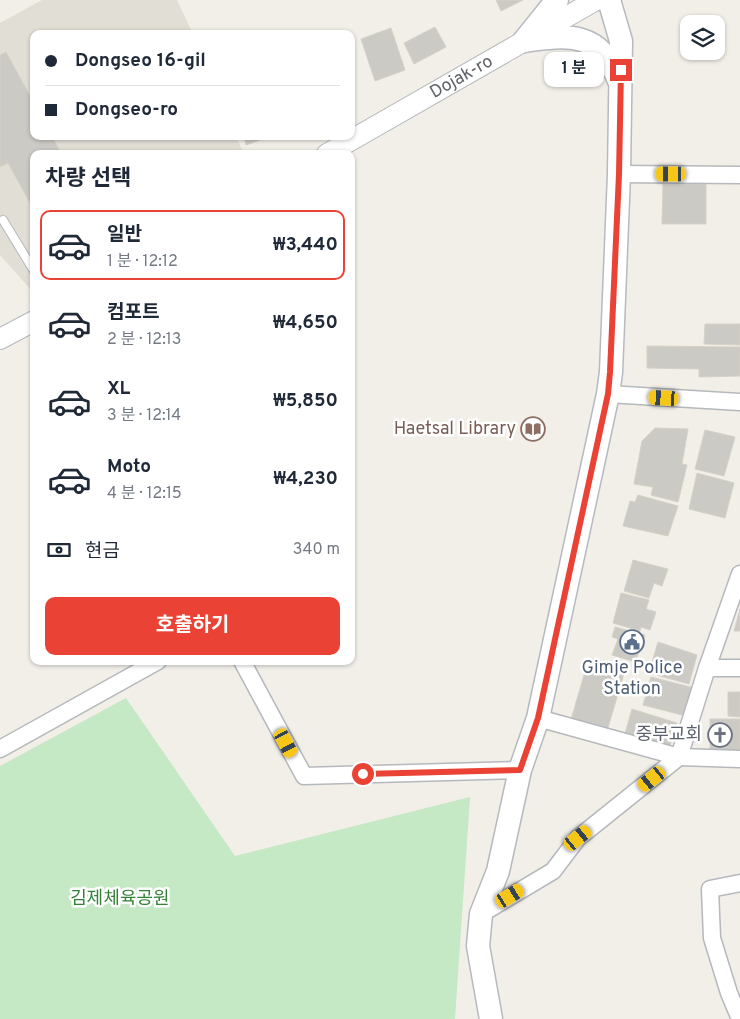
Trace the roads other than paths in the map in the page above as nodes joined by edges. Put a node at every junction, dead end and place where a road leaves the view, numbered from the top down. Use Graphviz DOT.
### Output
graph roads {
  1 [pos="557,0"];
  2 [pos="596,0"];
  3 [pos="609,0"];
  4 [pos="524,41"];
  5 [pos="621,85"];
  6 [pos="355,138"];
  7 [pos="351,140"];
  8 [pos="334,150"];
  9 [pos="619,174"];
  10 [pos="740,175"];
  11 [pos="3,220"];
  12 [pos="30,264"];
  13 [pos="30,323"];
  14 [pos="0,339"];
  15 [pos="608,394"];
  16 [pos="740,402"];
  17 [pos="739,581"];
  18 [pos="151,665"];
  19 [pos="244,665"];
  20 [pos="707,668"];
  21 [pos="740,668"];
  22 [pos="538,718"];
  23 [pos="0,749"];
  24 [pos="679,757"];
  25 [pos="740,759"];
  26 [pos="520,770"];
  27 [pos="740,883"];
  28 [pos="481,914"];
  29 [pos="491,1019"];
  30 [pos="740,1019"];
  1 -- 4 [label="main road"];
  2 -- 4 [label="street, Dojak-ro"];
  3 -- 5 [label="main road"];
  4 -- 5 [label="main road"];
  4 -- 6 [label="street, Dojak-ro"];
  5 -- 9 [label="main road"];
  7 -- 8 [label="street, Dojak-ro"];
  9 -- 10 [label="street"];
  9 -- 15 [label="main road"];
  11 -- 12 [label="lane"];
  13 -- 14 [label="street"];
  15 -- 16 [label="street"];
  15 -- 22 [label="main road"];
  17 -- 20 [label="street"];
  18 -- 23 [label="street"];
  19 -- 26 [label="street"];
  20 -- 21 [label="street"];
  20 -- 24 [label="street"];
  22 -- 24 [label="street"];
  22 -- 26 [label="main road"];
  24 -- 25 [label="street"];
  24 -- 28 [label="street"];
  26 -- 28 [label="main road"];
  27 -- 30 [label="street"];
  28 -- 29 [label="main road"];
}
